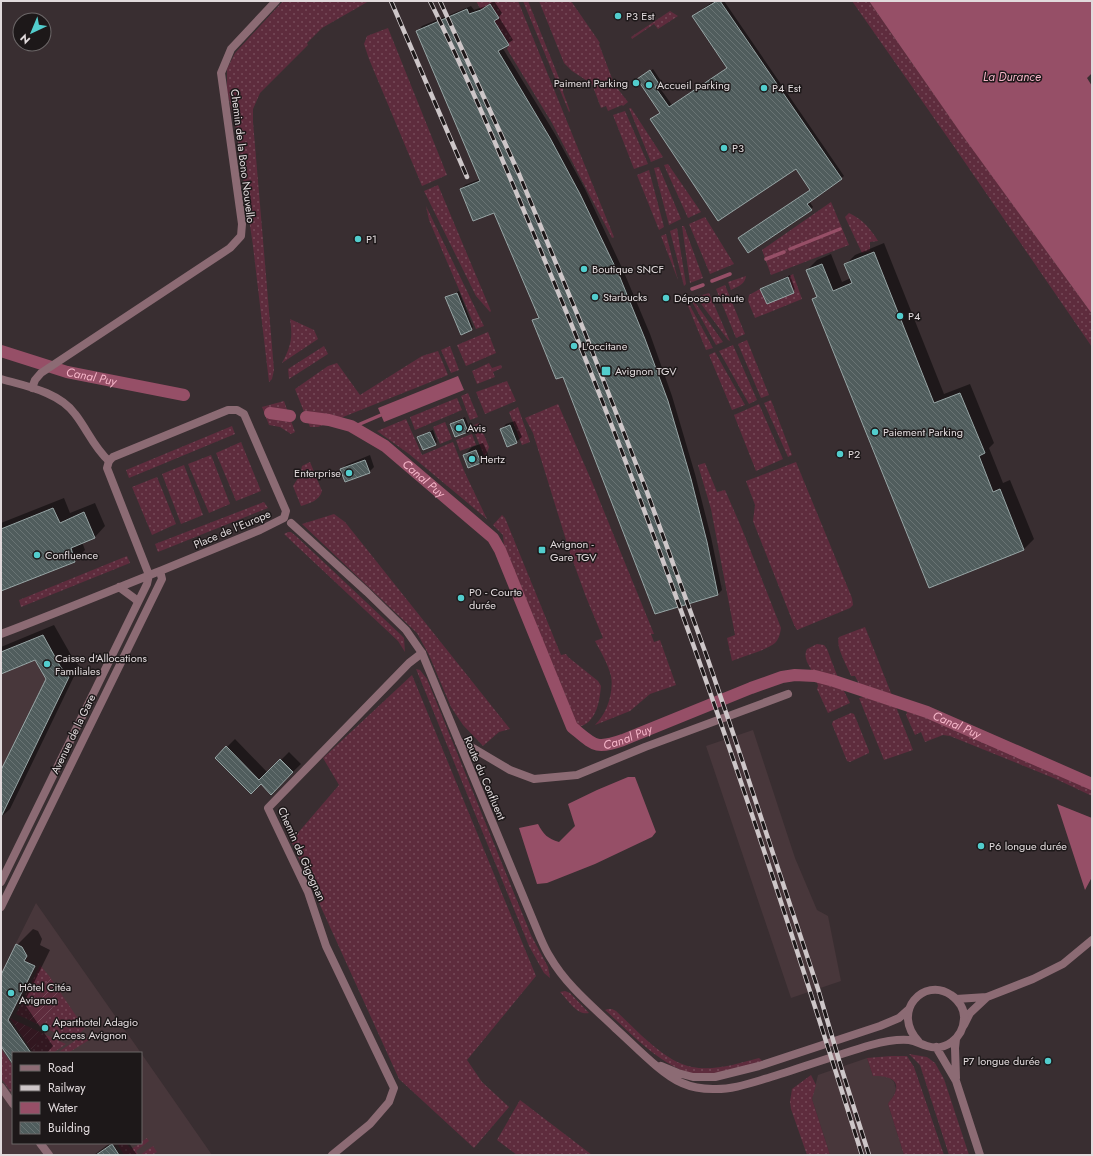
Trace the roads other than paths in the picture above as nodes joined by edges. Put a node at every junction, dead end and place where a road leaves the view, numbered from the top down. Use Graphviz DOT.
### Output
graph roads {
  1 [pos="276,1"];
  2 [pos="1,379"];
  3 [pos="32,388"];
  4 [pos="109,461"];
  5 [pos="287,521"];
  6 [pos="160,571"];
  7 [pos="149,576"];
  8 [pos="119,587"];
  9 [pos="138,602"];
  10 [pos="1,634"];
  11 [pos="422,653"];
  12 [pos="788,694"];
  13 [pos="459,742"];
  14 [pos="1,882"];
  15 [pos="1,907"];
  16 [pos="1092,940"];
  17 [pos="987,997"];
  18 [pos="956,999"];
  19 [pos="908,1010"];
  20 [pos="964,1025"];
  21 [pos="956,1039"];
  22 [pos="919,1042"];
  23 [pos="936,1047"];
  24 [pos="649,1059"];
  25 [pos="956,1081"];
  26 [pos="1,1087"];
  27 [pos="12,1103"];
  28 [pos="41,1144"];
  29 [pos="48,1155"];
  30 [pos="332,1155"];
  31 [pos="980,1155"];
  1 -- 3 [label="street, Chemin de la Bono Nouvello"];
  2 -- 3 [label="street"];
  3 -- 4 [label="street"];
  4 -- 5 [label="street, Place de l'Europe"];
  4 -- 7 [label="street"];
  5 -- 6 [label="street, Place de l'Europe"];
  5 -- 11 [label="street, Route du Confluent"];
  6 -- 7 [label="street, Place de l'Europe"];
  6 -- 15 [label="street, Avenue de la Gare"];
  7 -- 8 [label="street, Place de l'Europe"];
  7 -- 9 [label="street, Avenue de la Gare"];
  8 -- 9 [label="street"];
  8 -- 10 [label="street, Place de l'Europe"];
  9 -- 14 [label="street, Avenue de la Gare"];
  11 -- 13 [label="street, Route du Confluent"];
  11 -- 30 [label="street, Chemin de Gigognan"];
  12 -- 13 [label="street"];
  13 -- 24 [label="street, Route du Confluent"];
  16 -- 17 [label="street"];
  17 -- 18 [label="street"];
  17 -- 20 [label="street"];
  18 -- 19 [label="street"];
  18 -- 20 [label="street"];
  19 -- 22 [label="street"];
  19 -- 24 [label="street"];
  20 -- 21 [label="street"];
  21 -- 23 [label="street"];
  21 -- 25 [label="street"];
  22 -- 23 [label="street"];
  22 -- 24 [label="street"];
  23 -- 25 [label="street"];
  25 -- 31 [label="street"];
  26 -- 27 [label="street"];
  28 -- 29 [label="street"];
}
